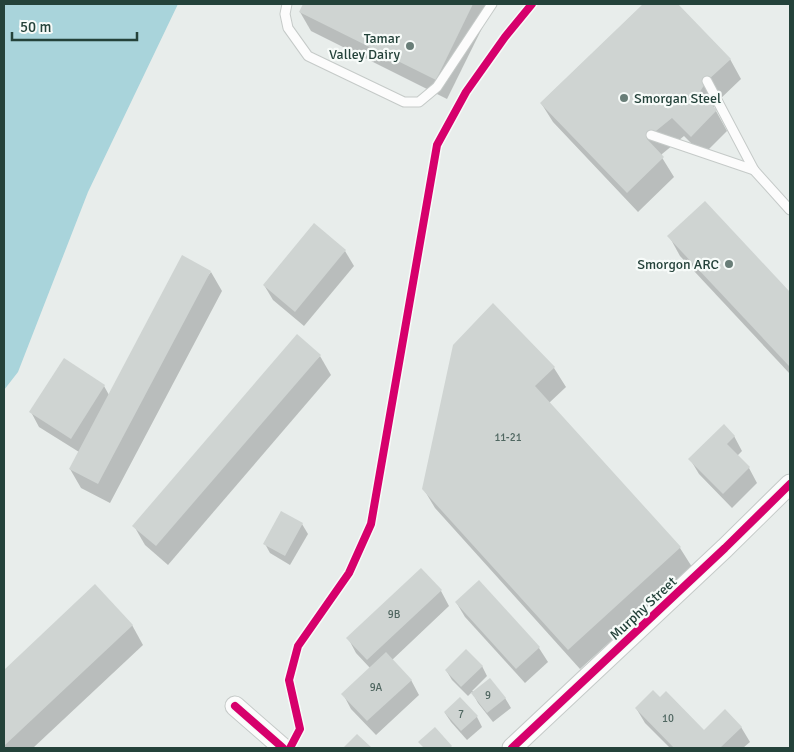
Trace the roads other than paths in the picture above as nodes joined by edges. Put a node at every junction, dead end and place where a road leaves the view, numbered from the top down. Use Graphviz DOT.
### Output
graph roads {
  1 [pos="286,4"];
  2 [pos="492,4"];
  3 [pos="707,81"];
  4 [pos="651,135"];
  5 [pos="754,170"];
  6 [pos="790,210"];
  7 [pos="790,484"];
  8 [pos="235,706"];
  9 [pos="283,748"];
  10 [pos="512,748"];
  1 -- 2 [label="lane"];
  3 -- 5 [label="lane"];
  4 -- 5 [label="lane"];
  5 -- 6 [label="lane"];
  7 -- 10 [label="street, Murphy Street"];
  8 -- 9 [label="street"];
}
